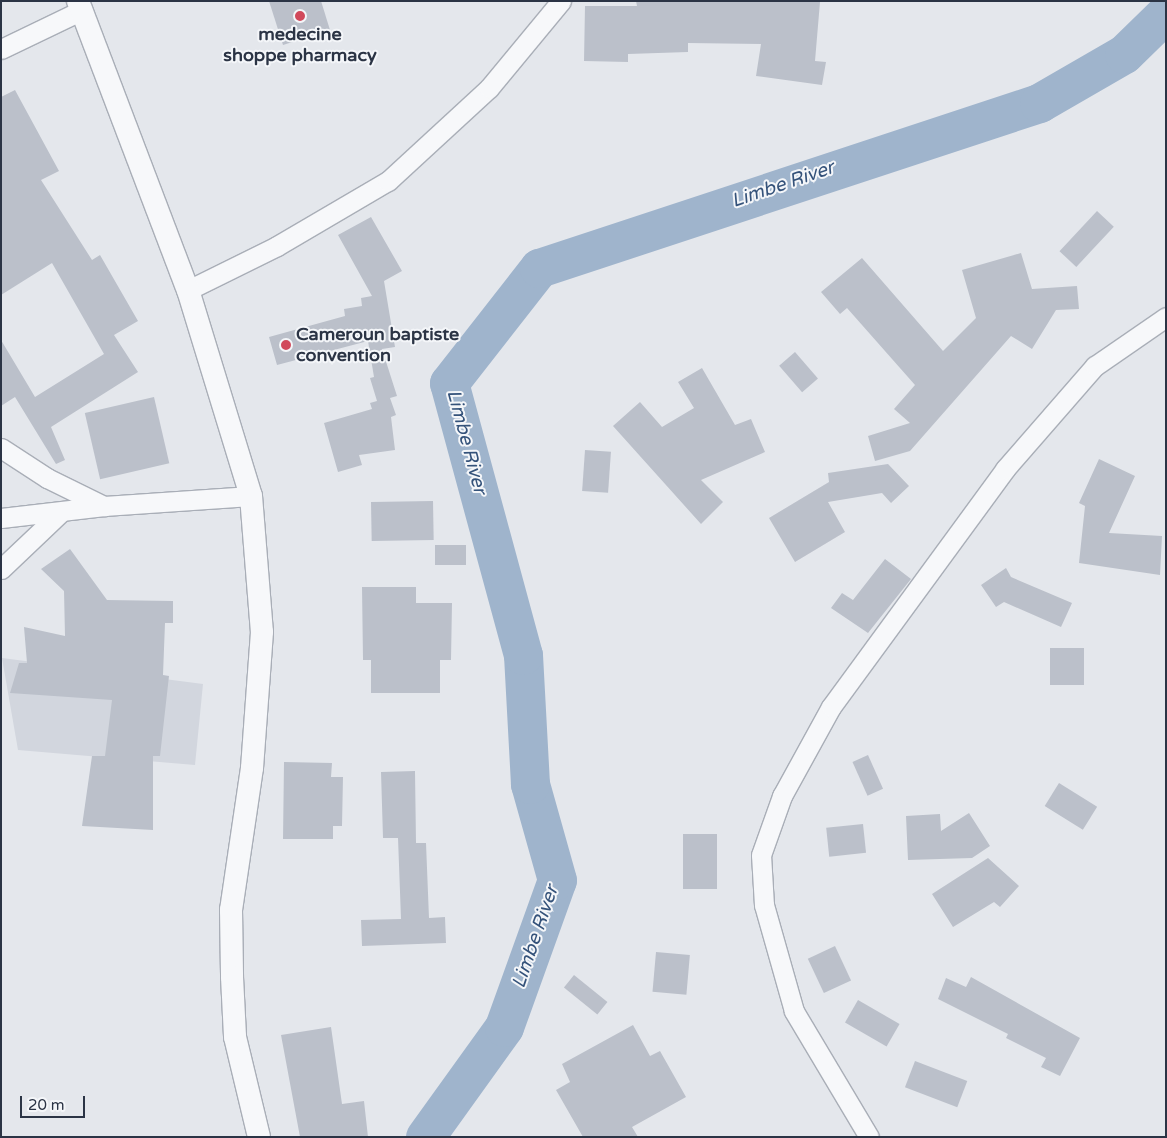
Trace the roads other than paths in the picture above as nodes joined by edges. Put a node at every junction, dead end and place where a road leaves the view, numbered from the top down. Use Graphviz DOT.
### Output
graph roads {
  1 [pos="561,1"];
  2 [pos="80,6"];
  3 [pos="1,50"];
  4 [pos="188,290"];
  5 [pos="1166,318"];
  6 [pos="1,448"];
  7 [pos="251,496"];
  8 [pos="104,506"];
  9 [pos="61,512"];
  10 [pos="1,518"];
  11 [pos="1,569"];
  12 [pos="259,1137"];
  13 [pos="868,1137"];
  1 -- 4 [label="street"];
  2 -- 3 [label="street"];
  2 -- 4 [label="street"];
  4 -- 7 [label="street"];
  5 -- 13 [label="street"];
  6 -- 8 [label="street"];
  7 -- 8 [label="street"];
  7 -- 12 [label="street"];
  8 -- 9 [label="street"];
  9 -- 10 [label="street"];
  9 -- 11 [label="street"];
}
